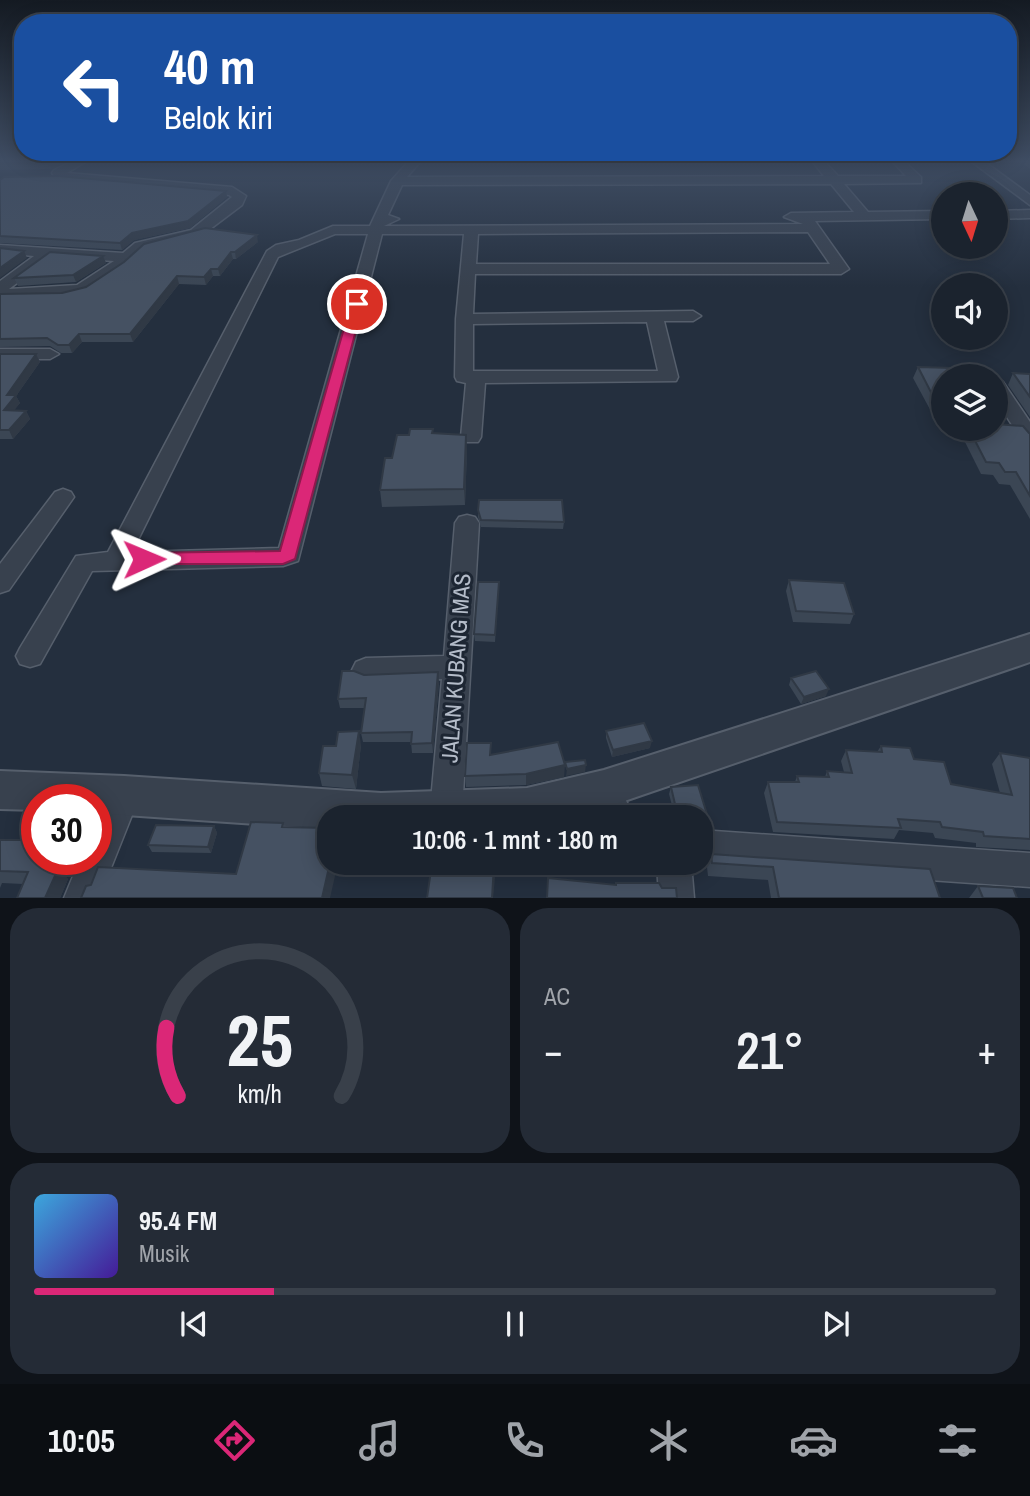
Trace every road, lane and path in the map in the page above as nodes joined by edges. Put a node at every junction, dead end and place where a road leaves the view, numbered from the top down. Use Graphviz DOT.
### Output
graph roads {
  1 [pos="234,204"];
  2 [pos="387,204"];
  3 [pos="854,204"];
  4 [pos="1030,214"];
  5 [pos="931,215"];
  6 [pos="1008,215"];
  7 [pos="864,216"];
  8 [pos="808,222"];
  9 [pos="378,224"];
  10 [pos="471,229"];
  11 [pos="0,249"];
  12 [pos="49,252"];
  13 [pos="128,258"];
  14 [pos="468,269"];
  15 [pos="0,288"];
  16 [pos="0,294"];
  17 [pos="693,316"];
  18 [pos="654,317"];
  19 [pos="464,319"];
  20 [pos="0,354"];
  21 [pos="50,354"];
  22 [pos="476,377"];
  23 [pos="1008,404"];
  24 [pos="471,437"];
  25 [pos="1030,437"];
  26 [pos="63,497"];
  27 [pos="467,523"];
  28 [pos="116,560"];
  29 [pos="0,583"];
  30 [pos="1030,648"];
  31 [pos="30,656"];
  32 [pos="456,667"];
  33 [pos="366,670"];
  34 [pos="0,790"];
  35 [pos="124,795"];
  36 [pos="611,803"];
  37 [pos="446,805"];
  38 [pos="569,805"];
  39 [pos="317,809"];
  40 [pos="713,848"];
  41 [pos="1030,870"];
  42 [pos="675,875"];
  43 [pos="81,898"];
  44 [pos="677,898"];
  1 -- 13 [label="street"];
  2 -- 9 [label="street"];
  3 -- 7 [label="street"];
  4 -- 6 [label="street"];
  5 -- 7 [label="street"];
  7 -- 8 [label="street"];
  8 -- 9 [label="street"];
  8 -- 10 [label="street"];
  8 -- 14 [label="street"];
  9 -- 10 [label="street"];
  9 -- 28 [label="street"];
  9 -- 28 [label="street"];
  10 -- 14 [label="street"];
  11 -- 12 [label="street"];
  12 -- 13 [label="street"];
  12 -- 15 [label="street"];
  13 -- 16 [label="street"];
  14 -- 19 [label="street"];
  17 -- 18 [label="street"];
  18 -- 19 [label="street"];
  18 -- 22 [label="street"];
  19 -- 22 [label="street"];
  20 -- 21 [label="street"];
  22 -- 24 [label="street"];
  23 -- 25 [label="street"];
  26 -- 29 [label="street"];
  27 -- 32 [label="street, JALAN KUBANG MAS"];
  28 -- 31 [label="street"];
  30 -- 36 [label="street"];
  32 -- 33 [label="street"];
  32 -- 37 [label="street, JALAN KUBANG MAS"];
  34 -- 35 [label="street"];
  35 -- 39 [label="street"];
  35 -- 43 [label="street"];
  36 -- 38 [label="street"];
  40 -- 41 [label="street"];
  42 -- 44 [label="street"];
}
